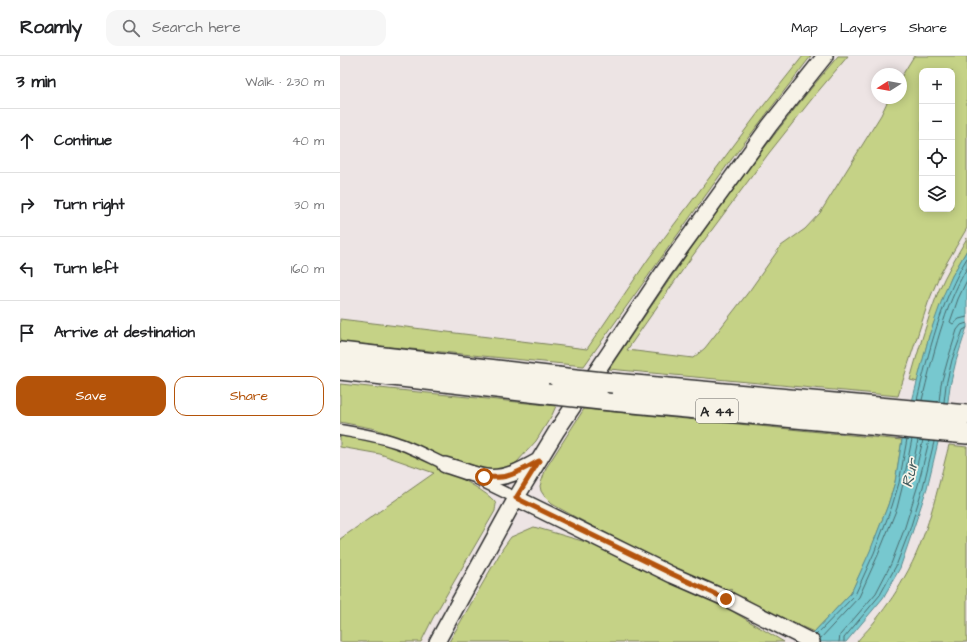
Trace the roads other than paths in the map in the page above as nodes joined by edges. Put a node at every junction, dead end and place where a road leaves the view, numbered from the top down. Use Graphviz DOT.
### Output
graph roads {
  1 [pos="825,56"];
  2 [pos="340,352"];
  3 [pos="340,370"];
  4 [pos="835,412"];
  5 [pos="967,415"];
  6 [pos="340,430"];
  7 [pos="967,434"];
  8 [pos="539,461"];
  9 [pos="445,465"];
  10 [pos="516,498"];
  11 [pos="436,642"];
  12 [pos="812,642"];
  1 -- 8 [label="main road"];
  2 -- 4 [label="highway, A 44, bridge"];
  3 -- 4 [label="highway, A 44, bridge"];
  4 -- 5 [label="highway, A 44"];
  4 -- 7 [label="highway, A 44"];
  6 -- 9 [label="street"];
  8 -- 9 [label="main road"];
  8 -- 10 [label="main road"];
  9 -- 10 [label="street"];
  10 -- 11 [label="main road"];
  10 -- 12 [label="main road"];
}
